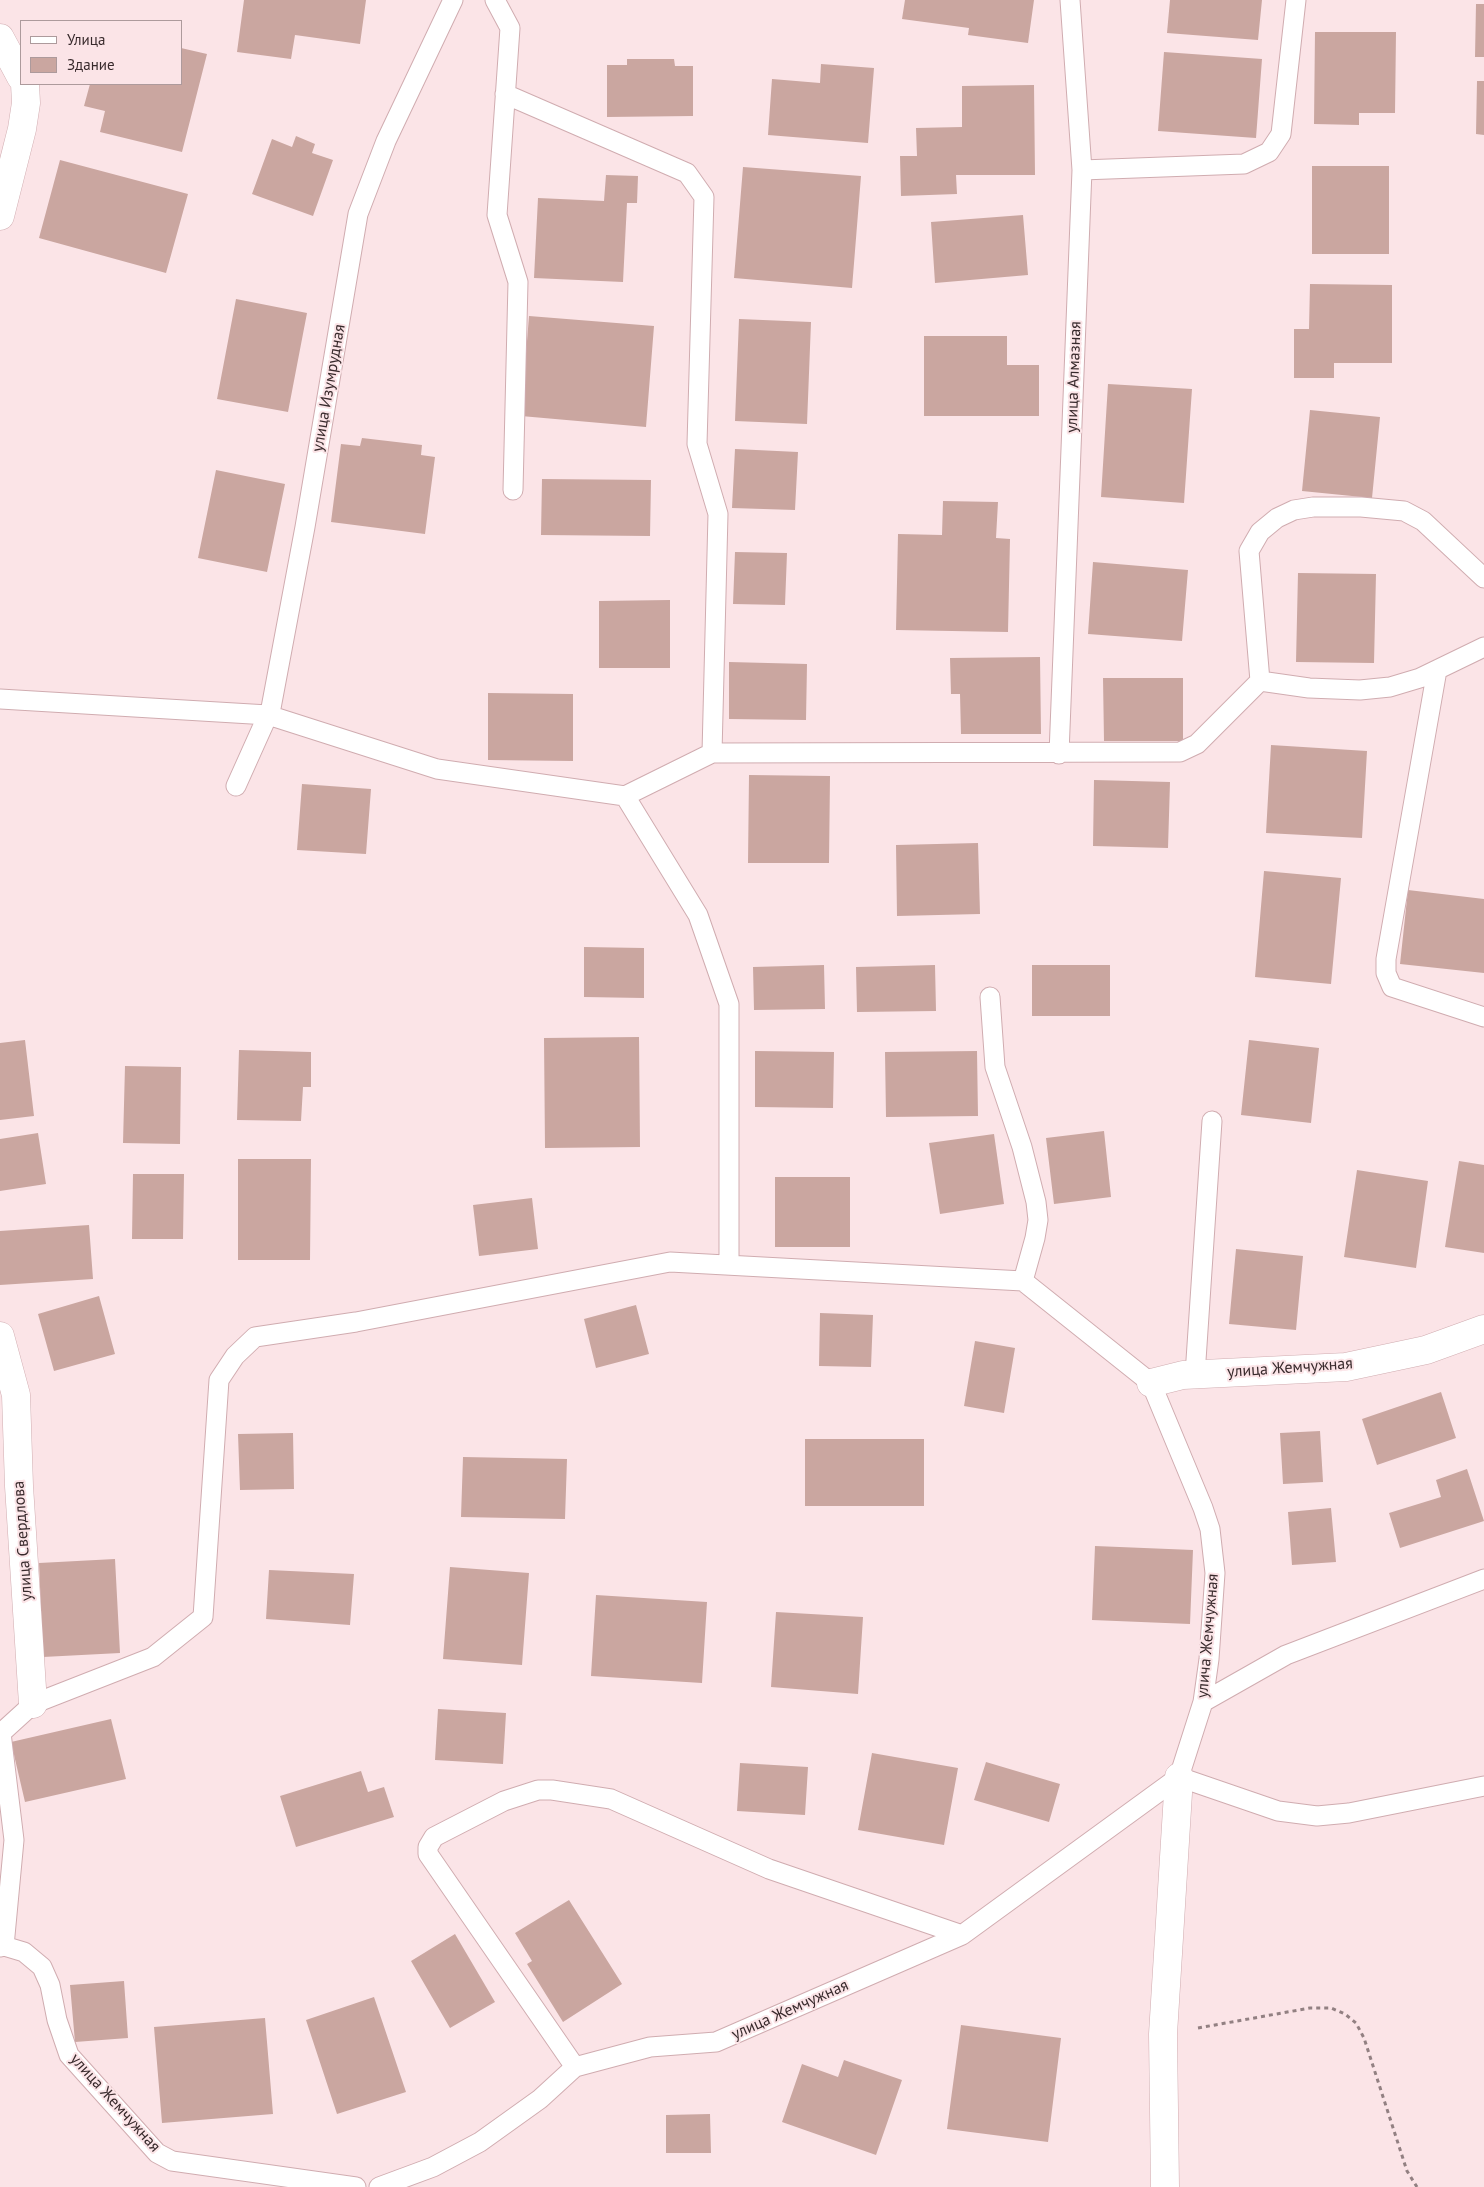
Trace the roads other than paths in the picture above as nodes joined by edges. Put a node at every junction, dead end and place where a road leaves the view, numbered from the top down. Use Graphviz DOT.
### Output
graph roads {
  1 [pos="453,0"];
  2 [pos="495,0"];
  3 [pos="1070,0"];
  4 [pos="1296,0"];
  5 [pos="0,38"];
  6 [pos="20,75"];
  7 [pos="25,85"];
  8 [pos="505,94"];
  9 [pos="1082,170"];
  10 [pos="0,216"];
  11 [pos="513,490"];
  12 [pos="1484,578"];
  13 [pos="1484,647"];
  14 [pos="1437,670"];
  15 [pos="1260,681"];
  16 [pos="0,699"];
  17 [pos="268,715"];
  18 [pos="712,753"];
  19 [pos="1059,754"];
  20 [pos="236,786"];
  21 [pos="625,796"];
  22 [pos="990,997"];
  23 [pos="1484,1017"];
  24 [pos="1212,1121"];
  25 [pos="729,1265"];
  26 [pos="1023,1281"];
  27 [pos="1484,1330"];
  28 [pos="0,1336"];
  29 [pos="1195,1375"];
  30 [pos="1151,1383"];
  31 [pos="1484,1579"];
  32 [pos="1203,1702"];
  33 [pos="33,1704"];
  34 [pos="0,1733"];
  35 [pos="1180,1777"];
  36 [pos="1484,1786"];
  37 [pos="962,1935"];
  38 [pos="2,1947"];
  39 [pos="575,2067"];
  40 [pos="356,2187"];
  41 [pos="379,2187"];
  42 [pos="1165,2187"];
  1 -- 17 [label="lane, улица Изумрудная"];
  2 -- 8 [label="lane"];
  3 -- 9 [label="lane, улица Алмазная"];
  4 -- 9 [label="lane"];
  5 -- 6 [label="street"];
  7 -- 10 [label="street"];
  8 -- 11 [label="lane"];
  8 -- 18 [label="lane"];
  9 -- 19 [label="lane, улица Алмазная"];
  12 -- 15 [label="lane"];
  13 -- 14 [label="lane"];
  14 -- 15 [label="lane"];
  14 -- 23 [label="lane"];
  15 -- 19 [label="lane"];
  16 -- 17 [label="lane"];
  17 -- 20 [label="lane, улица Изумрудная"];
  17 -- 21 [label="lane"];
  18 -- 19 [label="lane"];
  18 -- 21 [label="lane"];
  21 -- 25 [label="lane"];
  22 -- 26 [label="lane"];
  24 -- 29 [label="lane"];
  25 -- 26 [label="lane"];
  25 -- 33 [label="lane"];
  26 -- 30 [label="lane"];
  27 -- 29 [label="street, улица Жемчужная"];
  28 -- 33 [label="street, улица Свердлова"];
  29 -- 30 [label="street, улица Жемчужная"];
  30 -- 32 [label="lane, улича Жемчужная"];
  31 -- 32 [label="lane"];
  32 -- 35 [label="lane, улича Жемчужная"];
  33 -- 34 [label="lane"];
  34 -- 38 [label="lane"];
  35 -- 36 [label="lane"];
  35 -- 37 [label="lane, улица Жемчужная"];
  35 -- 42 [label="street"];
  37 -- 39 [label="lane, улица Жемчужная"];
  37 -- 39 [label="lane"];
  38 -- 40 [label="lane, улица Жемчужная"];
  39 -- 41 [label="lane, улица Жемчужная"];
}
